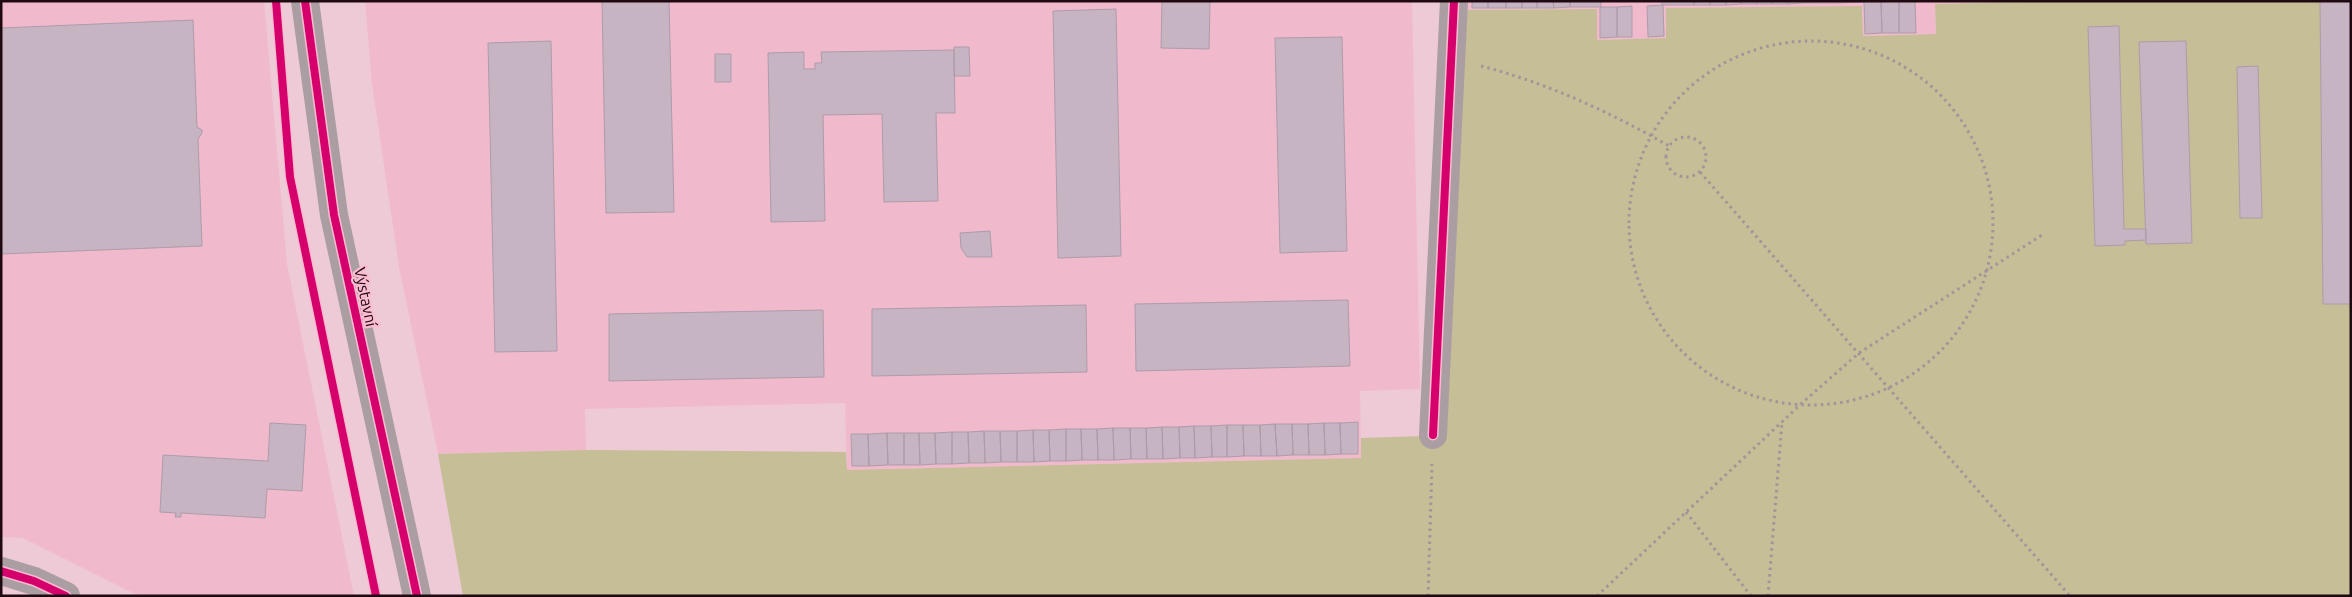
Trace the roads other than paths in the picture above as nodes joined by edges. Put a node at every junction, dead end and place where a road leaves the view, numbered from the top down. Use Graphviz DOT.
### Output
graph roads {
  1 [pos="304,1"];
  2 [pos="1454,1"];
  3 [pos="1433,435"];
  4 [pos="1,571"];
  5 [pos="66,596"];
  6 [pos="417,596"];
  1 -- 6 [label="street, Výstavní"];
  2 -- 3 [label="street"];
  4 -- 5 [label="street"];
}
